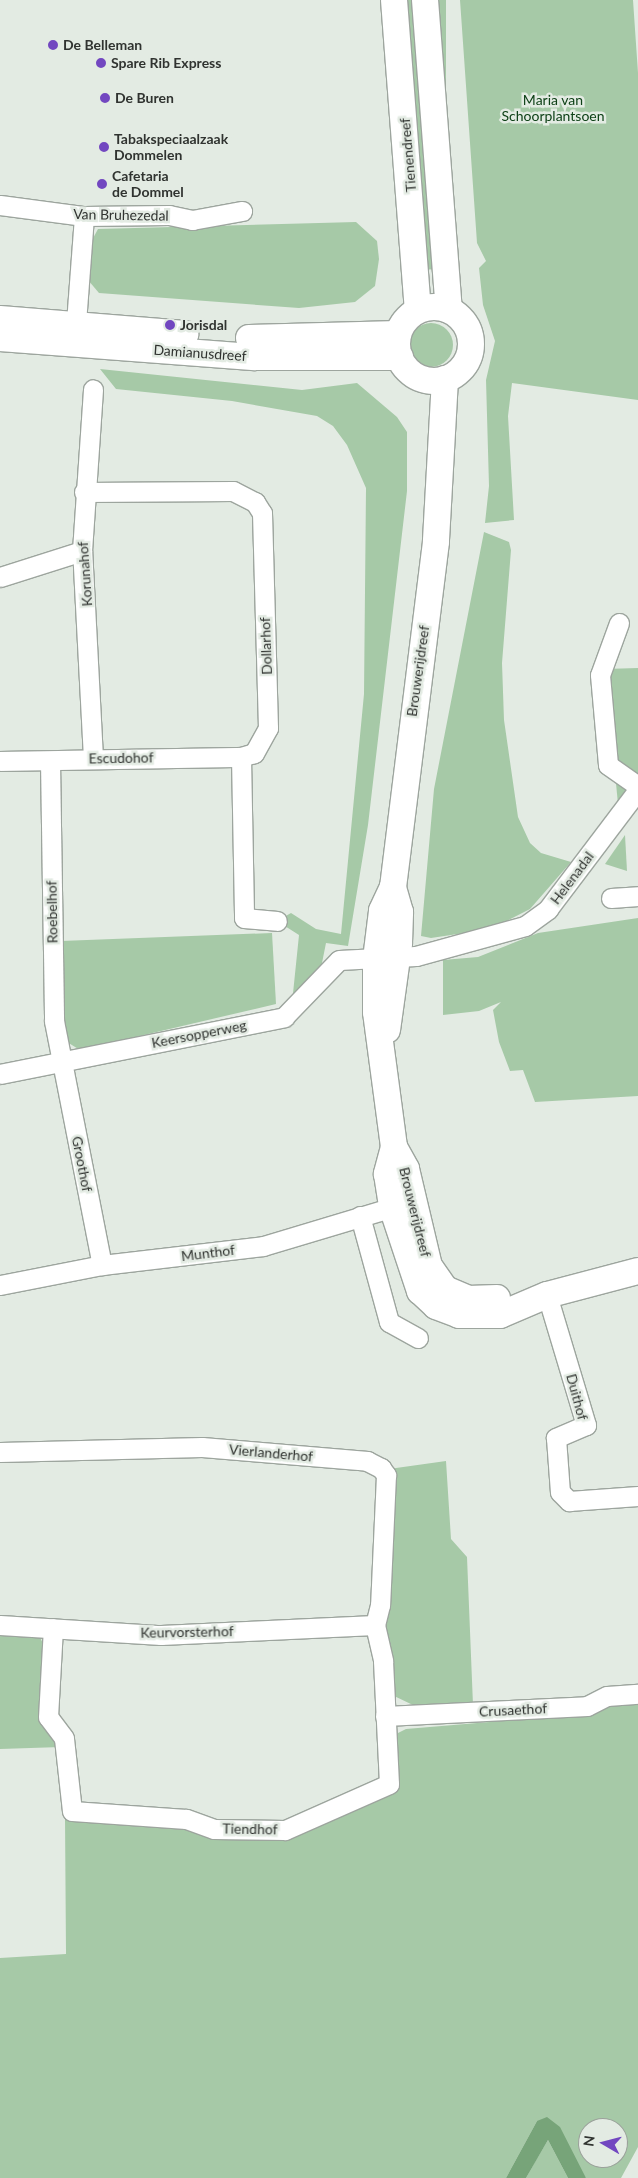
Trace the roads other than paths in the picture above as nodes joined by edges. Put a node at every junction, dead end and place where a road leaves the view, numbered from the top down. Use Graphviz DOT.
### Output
graph roads {
  1 [pos="394,0"];
  2 [pos="425,0"];
  3 [pos="0,205"];
  4 [pos="242,211"];
  5 [pos="84,216"];
  6 [pos="418,310"];
  7 [pos="449,310"];
  8 [pos="0,319"];
  9 [pos="75,333"];
  10 [pos="0,338"];
  11 [pos="399,346"];
  12 [pos="433,379"];
  13 [pos="94,390"];
  14 [pos="84,492"];
  15 [pos="82,551"];
  16 [pos="0,577"];
  17 [pos="618,624"];
  18 [pos="241,757"];
  19 [pos="93,758"];
  20 [pos="0,761"];
  21 [pos="50,761"];
  22 [pos="638,786"];
  23 [pos="638,790"];
  24 [pos="638,896"];
  25 [pos="611,898"];
  26 [pos="277,921"];
  27 [pos="387,959"];
  28 [pos="61,1063"];
  29 [pos="0,1074"];
  30 [pos="402,1205"];
  31 [pos="360,1216"];
  32 [pos="102,1265"];
  33 [pos="638,1271"];
  34 [pos="0,1285"];
  35 [pos="547,1295"];
  36 [pos="418,1338"];
  37 [pos="0,1452"];
  38 [pos="638,1496"];
  39 [pos="0,1624"];
  40 [pos="375,1626"];
  41 [pos="53,1628"];
  42 [pos="638,1694"];
  43 [pos="385,1716"];
  1 -- 6 [label="street, Tienendreef"];
  2 -- 7 [label="street, Tienendreef"];
  3 -- 5 [label="street, Van Bruhezedal"];
  4 -- 5 [label="street, Van Bruhezedal"];
  5 -- 9 [label="street"];
  6 -- 7 [label="street"];
  6 -- 11 [label="street"];
  7 -- 12 [label="street"];
  8 -- 9 [label="street, Damianusdreef"];
  9 -- 10 [label="street, Damianusdreef"];
  9 -- 11 [label="street, Damianusdreef"];
  11 -- 12 [label="street"];
  12 -- 27 [label="street, Brouwerijdreef"];
  13 -- 14 [label="street, Korunahof"];
  14 -- 15 [label="street, Korunahof"];
  14 -- 18 [label="street, Dollarhof"];
  15 -- 16 [label="street"];
  15 -- 19 [label="street, Korunahof"];
  17 -- 22 [label="street"];
  18 -- 19 [label="street, Escudohof"];
  18 -- 26 [label="street"];
  19 -- 21 [label="street, Escudohof"];
  20 -- 21 [label="street, Escudohof"];
  21 -- 28 [label="street, Roebelhof"];
  23 -- 27 [label="street, Helenadal"];
  24 -- 25 [label="street"];
  27 -- 28 [label="street, Keersopperweg"];
  27 -- 30 [label="street, Brouwerijdreef"];
  28 -- 29 [label="street, Keersopperweg"];
  28 -- 32 [label="street, Groothof"];
  30 -- 31 [label="street, Munthof"];
  30 -- 35 [label="street, Brouwerijdreef"];
  31 -- 32 [label="street, Munthof"];
  31 -- 36 [label="street"];
  32 -- 34 [label="street, Munthof"];
  33 -- 35 [label="street, Brouwerijdreef"];
  35 -- 38 [label="street, Duithof"];
  37 -- 40 [label="street, Vierlanderhof"];
  39 -- 41 [label="street, Keurvorsterhof"];
  40 -- 41 [label="street, Keurvorsterhof"];
  40 -- 43 [label="street, Tiendhof"];
  41 -- 43 [label="street, Tiendhof"];
  42 -- 43 [label="street, Crusaethof"];
}
